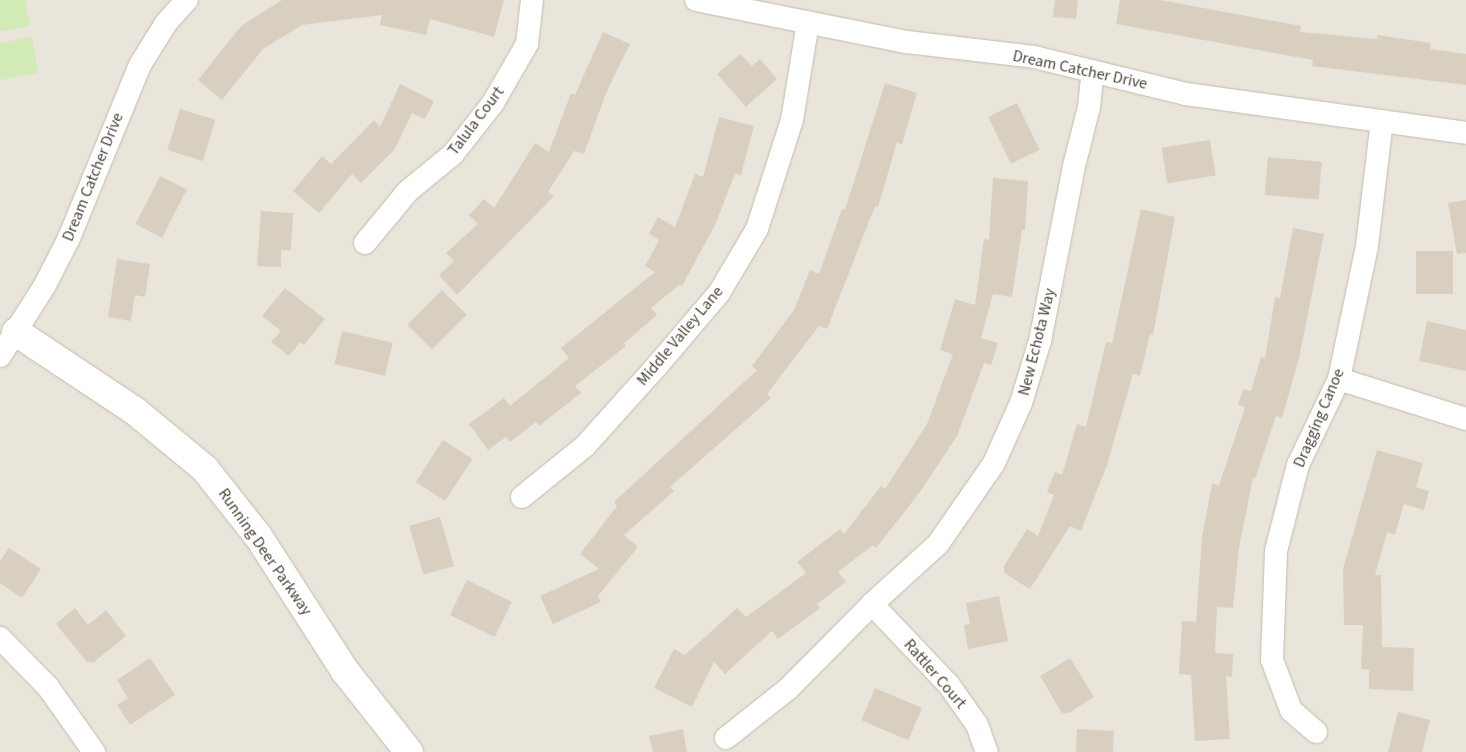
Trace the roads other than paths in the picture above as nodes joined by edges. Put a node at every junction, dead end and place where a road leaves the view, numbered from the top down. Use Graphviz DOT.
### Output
graph roads {
  1 [pos="188,0"];
  2 [pos="532,0"];
  3 [pos="696,0"];
  4 [pos="808,22"];
  5 [pos="1093,72"];
  6 [pos="1382,121"];
  7 [pos="1466,133"];
  8 [pos="365,243"];
  9 [pos="16,332"];
  10 [pos="0,356"];
  11 [pos="1339,379"];
  12 [pos="1466,418"];
  13 [pos="522,497"];
  14 [pos="872,604"];
  15 [pos="0,638"];
  16 [pos="1316,732"];
  17 [pos="726,738"];
  18 [pos="94,752"];
  19 [pos="410,752"];
  20 [pos="987,752"];
  1 -- 9 [label="street, Dream Catcher Drive"];
  2 -- 8 [label="street, Talula Court"];
  3 -- 4 [label="street, Dream Catcher Drive"];
  4 -- 5 [label="street, Dream Catcher Drive"];
  4 -- 13 [label="street, Middle Valley Lane"];
  5 -- 6 [label="street, Dream Catcher Drive"];
  5 -- 14 [label="street, New Echota Way"];
  6 -- 7 [label="street, Dream Catcher Drive"];
  6 -- 11 [label="street, Dragging Canoe"];
  9 -- 10 [label="street, Dream Catcher Drive"];
  9 -- 19 [label="street, Running Deer Parkway"];
  11 -- 12 [label="street"];
  11 -- 16 [label="street, Dragging Canoe"];
  14 -- 17 [label="street, New Echota Way"];
  14 -- 20 [label="street, Rattler Court"];
  15 -- 18 [label="street"];
}
